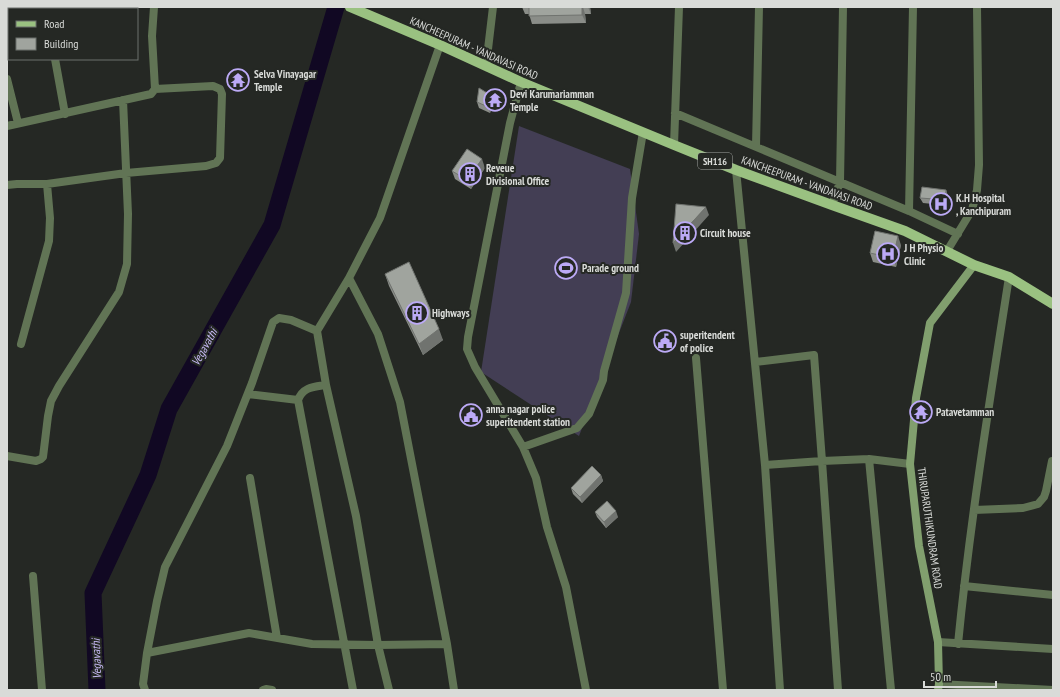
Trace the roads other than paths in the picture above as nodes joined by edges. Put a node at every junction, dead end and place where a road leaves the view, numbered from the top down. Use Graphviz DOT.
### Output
graph roads {
  1 [pos="154,7"];
  2 [pos="350,7"];
  3 [pos="493,7"];
  4 [pos="679,7"];
  5 [pos="759,7"];
  6 [pos="843,7"];
  7 [pos="913,7"];
  8 [pos="977,7"];
  9 [pos="440,45"];
  10 [pos="55,60"];
  11 [pos="486,66"];
  12 [pos="7,79"];
  13 [pos="521,82"];
  14 [pos="155,89"];
  15 [pos="123,100"];
  16 [pos="675,113"];
  17 [pos="65,114"];
  18 [pos="18,123"];
  19 [pos="7,126"];
  20 [pos="643,132"];
  21 [pos="674,145"];
  22 [pos="756,146"];
  23 [pos="736,170"];
  24 [pos="126,173"];
  25 [pos="840,182"];
  26 [pos="47,184"];
  27 [pos="7,186"];
  28 [pos="832,205"];
  29 [pos="909,211"];
  30 [pos="958,234"];
  31 [pos="947,252"];
  32 [pos="974,265"];
  33 [pos="1009,277"];
  34 [pos="348,278"];
  35 [pos="1053,304"];
  36 [pos="316,331"];
  37 [pos="21,344"];
  38 [pos="696,358"];
  39 [pos="755,362"];
  40 [pos="326,385"];
  41 [pos="248,394"];
  42 [pos="298,400"];
  43 [pos="523,447"];
  44 [pos="7,456"];
  45 [pos="869,459"];
  46 [pos="1053,459"];
  47 [pos="822,461"];
  48 [pos="910,464"];
  49 [pos="765,465"];
  50 [pos="250,478"];
  51 [pos="974,510"];
  52 [pos="33,576"];
  53 [pos="964,586"];
  54 [pos="1053,595"];
  55 [pos="277,638"];
  56 [pos="938,642"];
  57 [pos="447,644"];
  58 [pos="958,644"];
  59 [pos="344,645"];
  60 [pos="378,645"];
  61 [pos="1053,649"];
  62 [pos="147,653"];
  63 [pos="938,687"];
  64 [pos="42,690"];
  65 [pos="145,690"];
  66 [pos="263,690"];
  67 [pos="272,690"];
  68 [pos="353,690"];
  69 [pos="389,690"];
  70 [pos="454,690"];
  71 [pos="586,690"];
  72 [pos="723,690"];
  73 [pos="780,690"];
  74 [pos="838,690"];
  75 [pos="891,690"];
  76 [pos="1053,690"];
  1 -- 14 [label="street"];
  2 -- 9 [label="main road, KANCHEEPURAM - VANDAVASI ROAD / SH116"];
  3 -- 11 [label="street"];
  4 -- 16 [label="street"];
  5 -- 22 [label="street"];
  6 -- 25 [label="street"];
  7 -- 29 [label="street"];
  8 -- 30 [label="street"];
  9 -- 11 [label="main road, KANCHEEPURAM - VANDAVASI ROAD / SH116"];
  9 -- 34 [label="street"];
  10 -- 17 [label="street"];
  11 -- 13 [label="main road, KANCHEEPURAM - VANDAVASI ROAD / SH116"];
  12 -- 18 [label="street"];
  13 -- 20 [label="main road, KANCHEEPURAM - VANDAVASI ROAD / SH116"];
  13 -- 43 [label="street"];
  14 -- 15 [label="street"];
  14 -- 24 [label="street"];
  15 -- 17 [label="street"];
  15 -- 24 [label="street"];
  16 -- 21 [label="street"];
  16 -- 22 [label="street"];
  17 -- 18 [label="street"];
  18 -- 19 [label="street"];
  20 -- 21 [label="main road, KANCHEEPURAM - VANDAVASI ROAD / SH116"];
  20 -- 43 [label="street"];
  21 -- 23 [label="main road, KANCHEEPURAM - VANDAVASI ROAD / SH116"];
  22 -- 25 [label="street"];
  23 -- 28 [label="main road, KANCHEEPURAM - VANDAVASI ROAD / SH116"];
  23 -- 39 [label="street"];
  24 -- 26 [label="street"];
  24 -- 44 [label="street"];
  25 -- 28 [label="street"];
  25 -- 29 [label="street"];
  26 -- 27 [label="street"];
  26 -- 37 [label="street"];
  28 -- 31 [label="main road, KANCHEEPURAM - VANDAVASI ROAD / SH116"];
  29 -- 30 [label="street"];
  30 -- 31 [label="street"];
  31 -- 32 [label="main road, KANCHEEPURAM - VANDAVASI ROAD / SH116"];
  32 -- 33 [label="main road, KANCHEEPURAM - VANDAVASI ROAD / SH116"];
  32 -- 48 [label="street, THIRUPARUTHIKUNDRAM ROAD"];
  33 -- 35 [label="main road, KANCHEEPURAM - VANDAVASI ROAD / SH116"];
  33 -- 51 [label="street"];
  34 -- 36 [label="street"];
  34 -- 57 [label="street"];
  36 -- 40 [label="street"];
  36 -- 41 [label="street"];
  38 -- 72 [label="street"];
  39 -- 47 [label="street"];
  39 -- 49 [label="street"];
  40 -- 42 [label="street"];
  40 -- 60 [label="street"];
  41 -- 42 [label="street"];
  41 -- 62 [label="street"];
  42 -- 59 [label="street"];
  43 -- 71 [label="street"];
  45 -- 47 [label="street"];
  45 -- 48 [label="street"];
  45 -- 75 [label="street"];
  46 -- 51 [label="street"];
  47 -- 49 [label="street"];
  47 -- 74 [label="street"];
  48 -- 56 [label="street, THIRUPARUTHIKUNDRAM ROAD"];
  49 -- 73 [label="street"];
  50 -- 55 [label="street"];
  51 -- 53 [label="street"];
  52 -- 64 [label="street"];
  53 -- 54 [label="street"];
  53 -- 58 [label="street"];
  55 -- 59 [label="street"];
  55 -- 62 [label="street"];
  56 -- 58 [label="street"];
  56 -- 63 [label="street, THIRUPARUTHIKUNDRAM ROAD"];
  57 -- 60 [label="street"];
  57 -- 70 [label="street"];
  58 -- 61 [label="street"];
  59 -- 60 [label="street"];
  59 -- 68 [label="street"];
  60 -- 69 [label="street"];
  62 -- 65 [label="street"];
  63 -- 76 [label="street"];
  66 -- 67 [label="street"];
}
